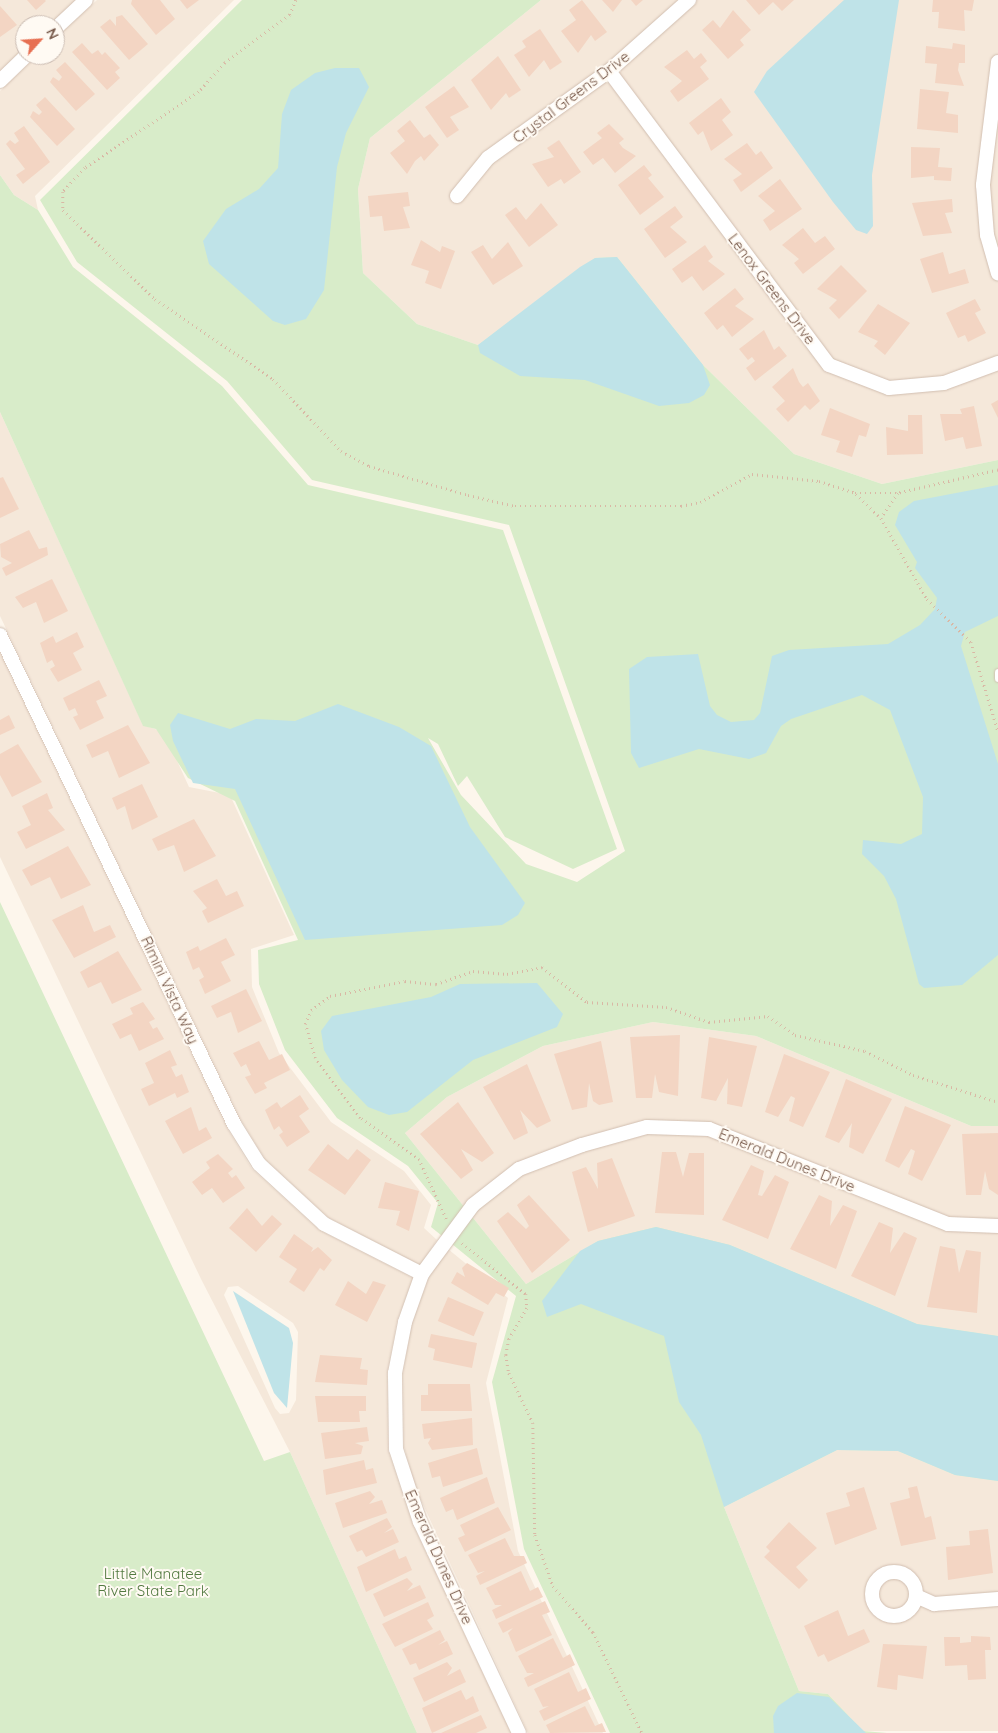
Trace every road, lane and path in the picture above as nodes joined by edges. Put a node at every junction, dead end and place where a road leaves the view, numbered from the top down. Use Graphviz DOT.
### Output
graph roads {
  1 [pos="86,0"];
  2 [pos="296,0"];
  3 [pos="689,0"];
  4 [pos="65,20"];
  5 [pos="998,62"];
  6 [pos="17,65"];
  7 [pos="609,71"];
  8 [pos="0,81"];
  9 [pos="457,196"];
  10 [pos="998,273"];
  11 [pos="998,363"];
  12 [pos="998,470"];
  13 [pos="855,493"];
  14 [pos="898,493"];
  15 [pos="881,518"];
  16 [pos="0,635"];
  17 [pos="998,672"];
  18 [pos="998,678"];
  19 [pos="998,731"];
  20 [pos="998,1102"];
  21 [pos="998,1226"];
  22 [pos="450,1233"];
  23 [pos="422,1274"];
  24 [pos="916,1596"];
  25 [pos="998,1599"];
  26 [pos="519,1733"];
  27 [pos="642,1733"];
  1 -- 4 [label="street"];
  2 -- 13 [label="path"];
  3 -- 7 [label="street, Crystal Greens Drive"];
  5 -- 10 [label="street"];
  6 -- 8 [label="street"];
  7 -- 9 [label="street, Crystal Greens Drive"];
  7 -- 11 [label="street, Lenox Greens Drive"];
  12 -- 14 [label="path"];
  13 -- 14 [label="path"];
  13 -- 15 [label="path"];
  14 -- 15 [label="path"];
  15 -- 19 [label="path"];
  16 -- 23 [label="street, Rimini Vista Way"];
  17 -- 18 [label="lane"];
  20 -- 22 [label="path"];
  21 -- 22 [label="street, Emerald Dunes Drive"];
  22 -- 23 [label="street, Emerald Dunes Drive"];
  22 -- 27 [label="path"];
  23 -- 26 [label="street, Emerald Dunes Drive"];
  24 -- 25 [label="street"];
}
